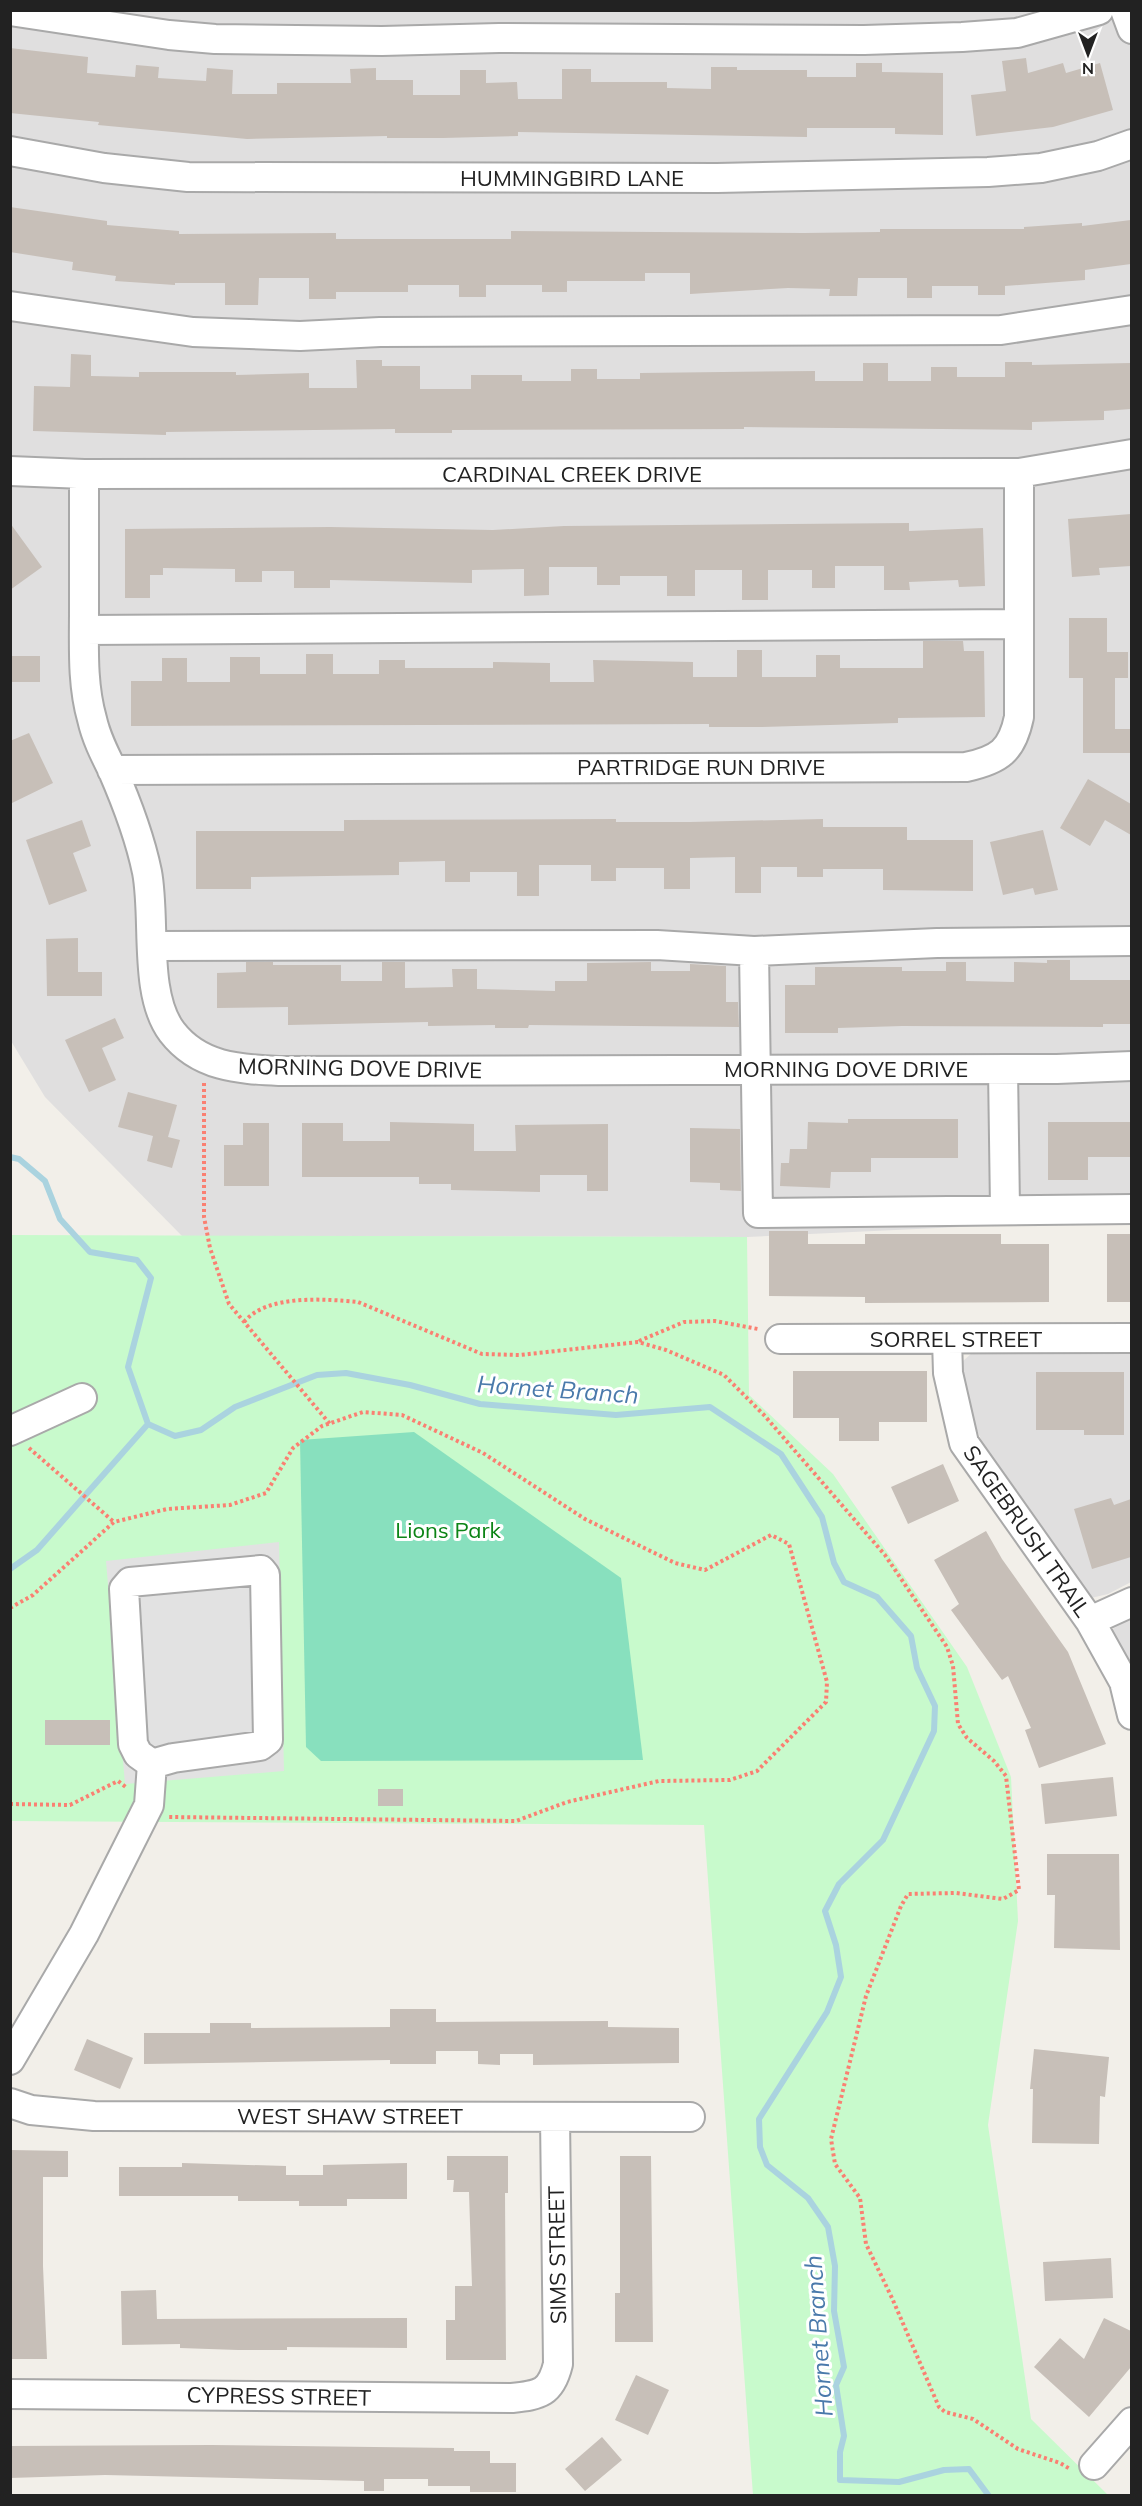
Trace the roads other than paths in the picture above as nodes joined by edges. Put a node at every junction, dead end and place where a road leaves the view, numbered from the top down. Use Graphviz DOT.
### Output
graph roads {
  1 [pos="1099,10"];
  2 [pos="1125,10"];
  3 [pos="10,11"];
  4 [pos="1131,29"];
  5 [pos="1131,144"];
  6 [pos="10,151"];
  7 [pos="10,306"];
  8 [pos="1131,310"];
  9 [pos="1131,454"];
  10 [pos="10,471"];
  11 [pos="1019,473"];
  12 [pos="84,474"];
  13 [pos="1019,624"];
  14 [pos="84,630"];
  15 [pos="112,770"];
  16 [pos="1131,941"];
  17 [pos="153,946"];
  18 [pos="754,951"];
  19 [pos="1131,1066"];
  20 [pos="1003,1069"];
  21 [pos="757,1070"];
  22 [pos="1005,1209"];
  23 [pos="1131,1209"];
  24 [pos="1131,1338"];
  25 [pos="783,1339"];
  26 [pos="947,1339"];
  27 [pos="82,1398"];
  28 [pos="18,1438"];
  29 [pos="1131,1602"];
  30 [pos="1090,1621"];
  31 [pos="1131,1715"];
  32 [pos="153,1764"];
  33 [pos="10,2060"];
  34 [pos="10,2103"];
  35 [pos="555,2117"];
  36 [pos="690,2117"];
  37 [pos="546,2390"];
  38 [pos="10,2394"];
  39 [pos="1131,2422"];
  40 [pos="1085,2469"];
  1 -- 3 [label="street"];
  2 -- 4 [label="street"];
  5 -- 6 [label="street, HUMMINGBIRD LANE"];
  7 -- 8 [label="street"];
  9 -- 11 [label="street, CARDINAL CREEK DRIVE"];
  10 -- 12 [label="street, CARDINAL CREEK DRIVE"];
  11 -- 12 [label="street, CARDINAL CREEK DRIVE"];
  11 -- 13 [label="street, PARTRIDGE RUN DRIVE"];
  12 -- 14 [label="street, MORNING DOVE DRIVE"];
  13 -- 14 [label="street"];
  13 -- 15 [label="street, PARTRIDGE RUN DRIVE"];
  14 -- 15 [label="street, MORNING DOVE DRIVE"];
  15 -- 17 [label="street, MORNING DOVE DRIVE"];
  16 -- 18 [label="street"];
  17 -- 18 [label="street"];
  17 -- 21 [label="street, MORNING DOVE DRIVE"];
  18 -- 21 [label="street"];
  19 -- 20 [label="street, MORNING DOVE DRIVE"];
  20 -- 21 [label="street, MORNING DOVE DRIVE"];
  20 -- 22 [label="street"];
  21 -- 22 [label="street"];
  22 -- 23 [label="street"];
  24 -- 26 [label="street, SORREL STREET"];
  25 -- 26 [label="street, SORREL STREET"];
  26 -- 30 [label="street, SAGEBRUSH TRAIL"];
  27 -- 28 [label="street"];
  29 -- 30 [label="street"];
  30 -- 31 [label="street, SAGEBRUSH TRAIL"];
  32 -- 32 [label="street"];
  32 -- 33 [label="street"];
  34 -- 35 [label="street, WEST SHAW STREET"];
  35 -- 36 [label="street, WEST SHAW STREET"];
  35 -- 37 [label="street, SIMS STREET"];
  37 -- 38 [label="street, CYPRESS STREET"];
  39 -- 40 [label="street"];
}
